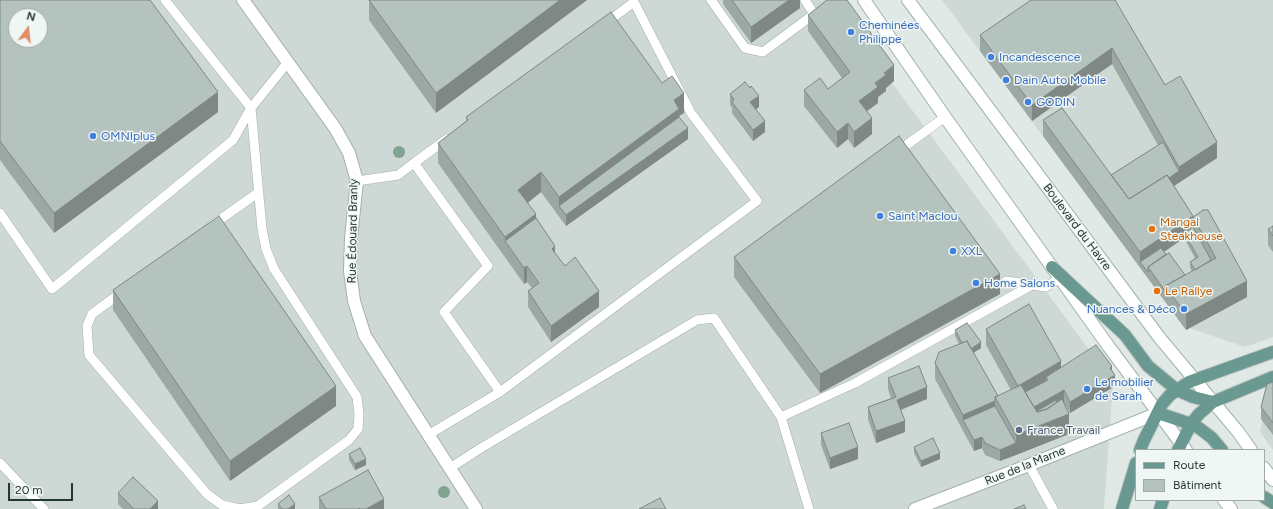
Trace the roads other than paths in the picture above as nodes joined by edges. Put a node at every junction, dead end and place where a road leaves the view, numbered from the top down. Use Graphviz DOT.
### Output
graph roads {
  1 [pos="165,0"];
  2 [pos="242,0"];
  3 [pos="711,0"];
  4 [pos="804,0"];
  5 [pos="864,0"];
  6 [pos="908,0"];
  7 [pos="596,30"];
  8 [pos="288,62"];
  9 [pos="251,108"];
  10 [pos="945,117"];
  11 [pos="452,136"];
  12 [pos="908,144"];
  13 [pos="414,163"];
  14 [pos="356,181"];
  15 [pos="259,192"];
  16 [pos="0,213"];
  17 [pos="201,234"];
  18 [pos="1052,266"];
  19 [pos="1060,278"];
  20 [pos="1006,281"];
  21 [pos="1032,285"];
  22 [pos="130,286"];
  23 [pos="1273,352"];
  24 [pos="1273,376"];
  25 [pos="1195,380"];
  26 [pos="1177,390"];
  27 [pos="500,392"];
  28 [pos="1213,402"];
  29 [pos="1158,413"];
  30 [pos="781,417"];
  31 [pos="1190,424"];
  32 [pos="428,435"];
  33 [pos="1182,448"];
  34 [pos="1140,449"];
  35 [pos="1221,449"];
  36 [pos="1250,449"];
  37 [pos="0,462"];
  38 [pos="1029,465"];
  39 [pos="1135,466"];
  40 [pos="450,468"];
  41 [pos="1265,469"];
  42 [pos="1273,480"];
  43 [pos="1225,501"];
  44 [pos="44,509"];
  45 [pos="476,509"];
  46 [pos="809,509"];
  47 [pos="915,509"];
  48 [pos="1053,509"];
  49 [pos="1122,509"];
  50 [pos="1231,509"];
  1 -- 9 [label="lane"];
  2 -- 8 [label="main road, Rue Édouard Branly"];
  3 -- 4 [label="lane"];
  5 -- 10 [label="main road"];
  6 -- 25 [label="main road, Boulevard du Havre"];
  7 -- 27 [label="lane"];
  8 -- 9 [label="lane"];
  8 -- 14 [label="main road, Rue Édouard Branly"];
  9 -- 15 [label="lane"];
  9 -- 16 [label="lane"];
  10 -- 12 [label="lane"];
  10 -- 18 [label="main road"];
  11 -- 13 [label="lane"];
  13 -- 14 [label="lane"];
  13 -- 27 [label="lane"];
  14 -- 32 [label="main road, Rue Édouard Branly"];
  15 -- 17 [label="lane"];
  15 -- 22 [label="lane"];
  18 -- 19 [label="main road"];
  18 -- 26 [label="main road"];
  19 -- 21 [label="lane"];
  19 -- 29 [label="main road"];
  20 -- 21 [label="lane"];
  21 -- 30 [label="lane"];
  23 -- 25 [label="main road"];
  24 -- 28 [label="main road"];
  25 -- 26 [label="main road"];
  25 -- 28 [label="main road, Boulevard du Havre"];
  26 -- 28 [label="main road"];
  26 -- 29 [label="main road"];
  27 -- 32 [label="lane"];
  28 -- 31 [label="main road"];
  28 -- 36 [label="main road, Boulevard du Havre"];
  29 -- 31 [label="main road"];
  29 -- 33 [label="main road"];
  29 -- 34 [label="main road"];
  29 -- 38 [label="main road, Rue de la Marne"];
  30 -- 40 [label="lane"];
  30 -- 46 [label="lane"];
  31 -- 33 [label="main road"];
  31 -- 35 [label="main road"];
  32 -- 40 [label="main road, Rue Édouard Branly"];
  37 -- 44 [label="lane"];
  38 -- 47 [label="main road, Rue de la Marne"];
  38 -- 48 [label="lane"];
  39 -- 49 [label="main road"];
  40 -- 45 [label="main road, Rue Édouard Branly"];
  41 -- 42 [label="main road"];
  43 -- 50 [label="main road"];
}
